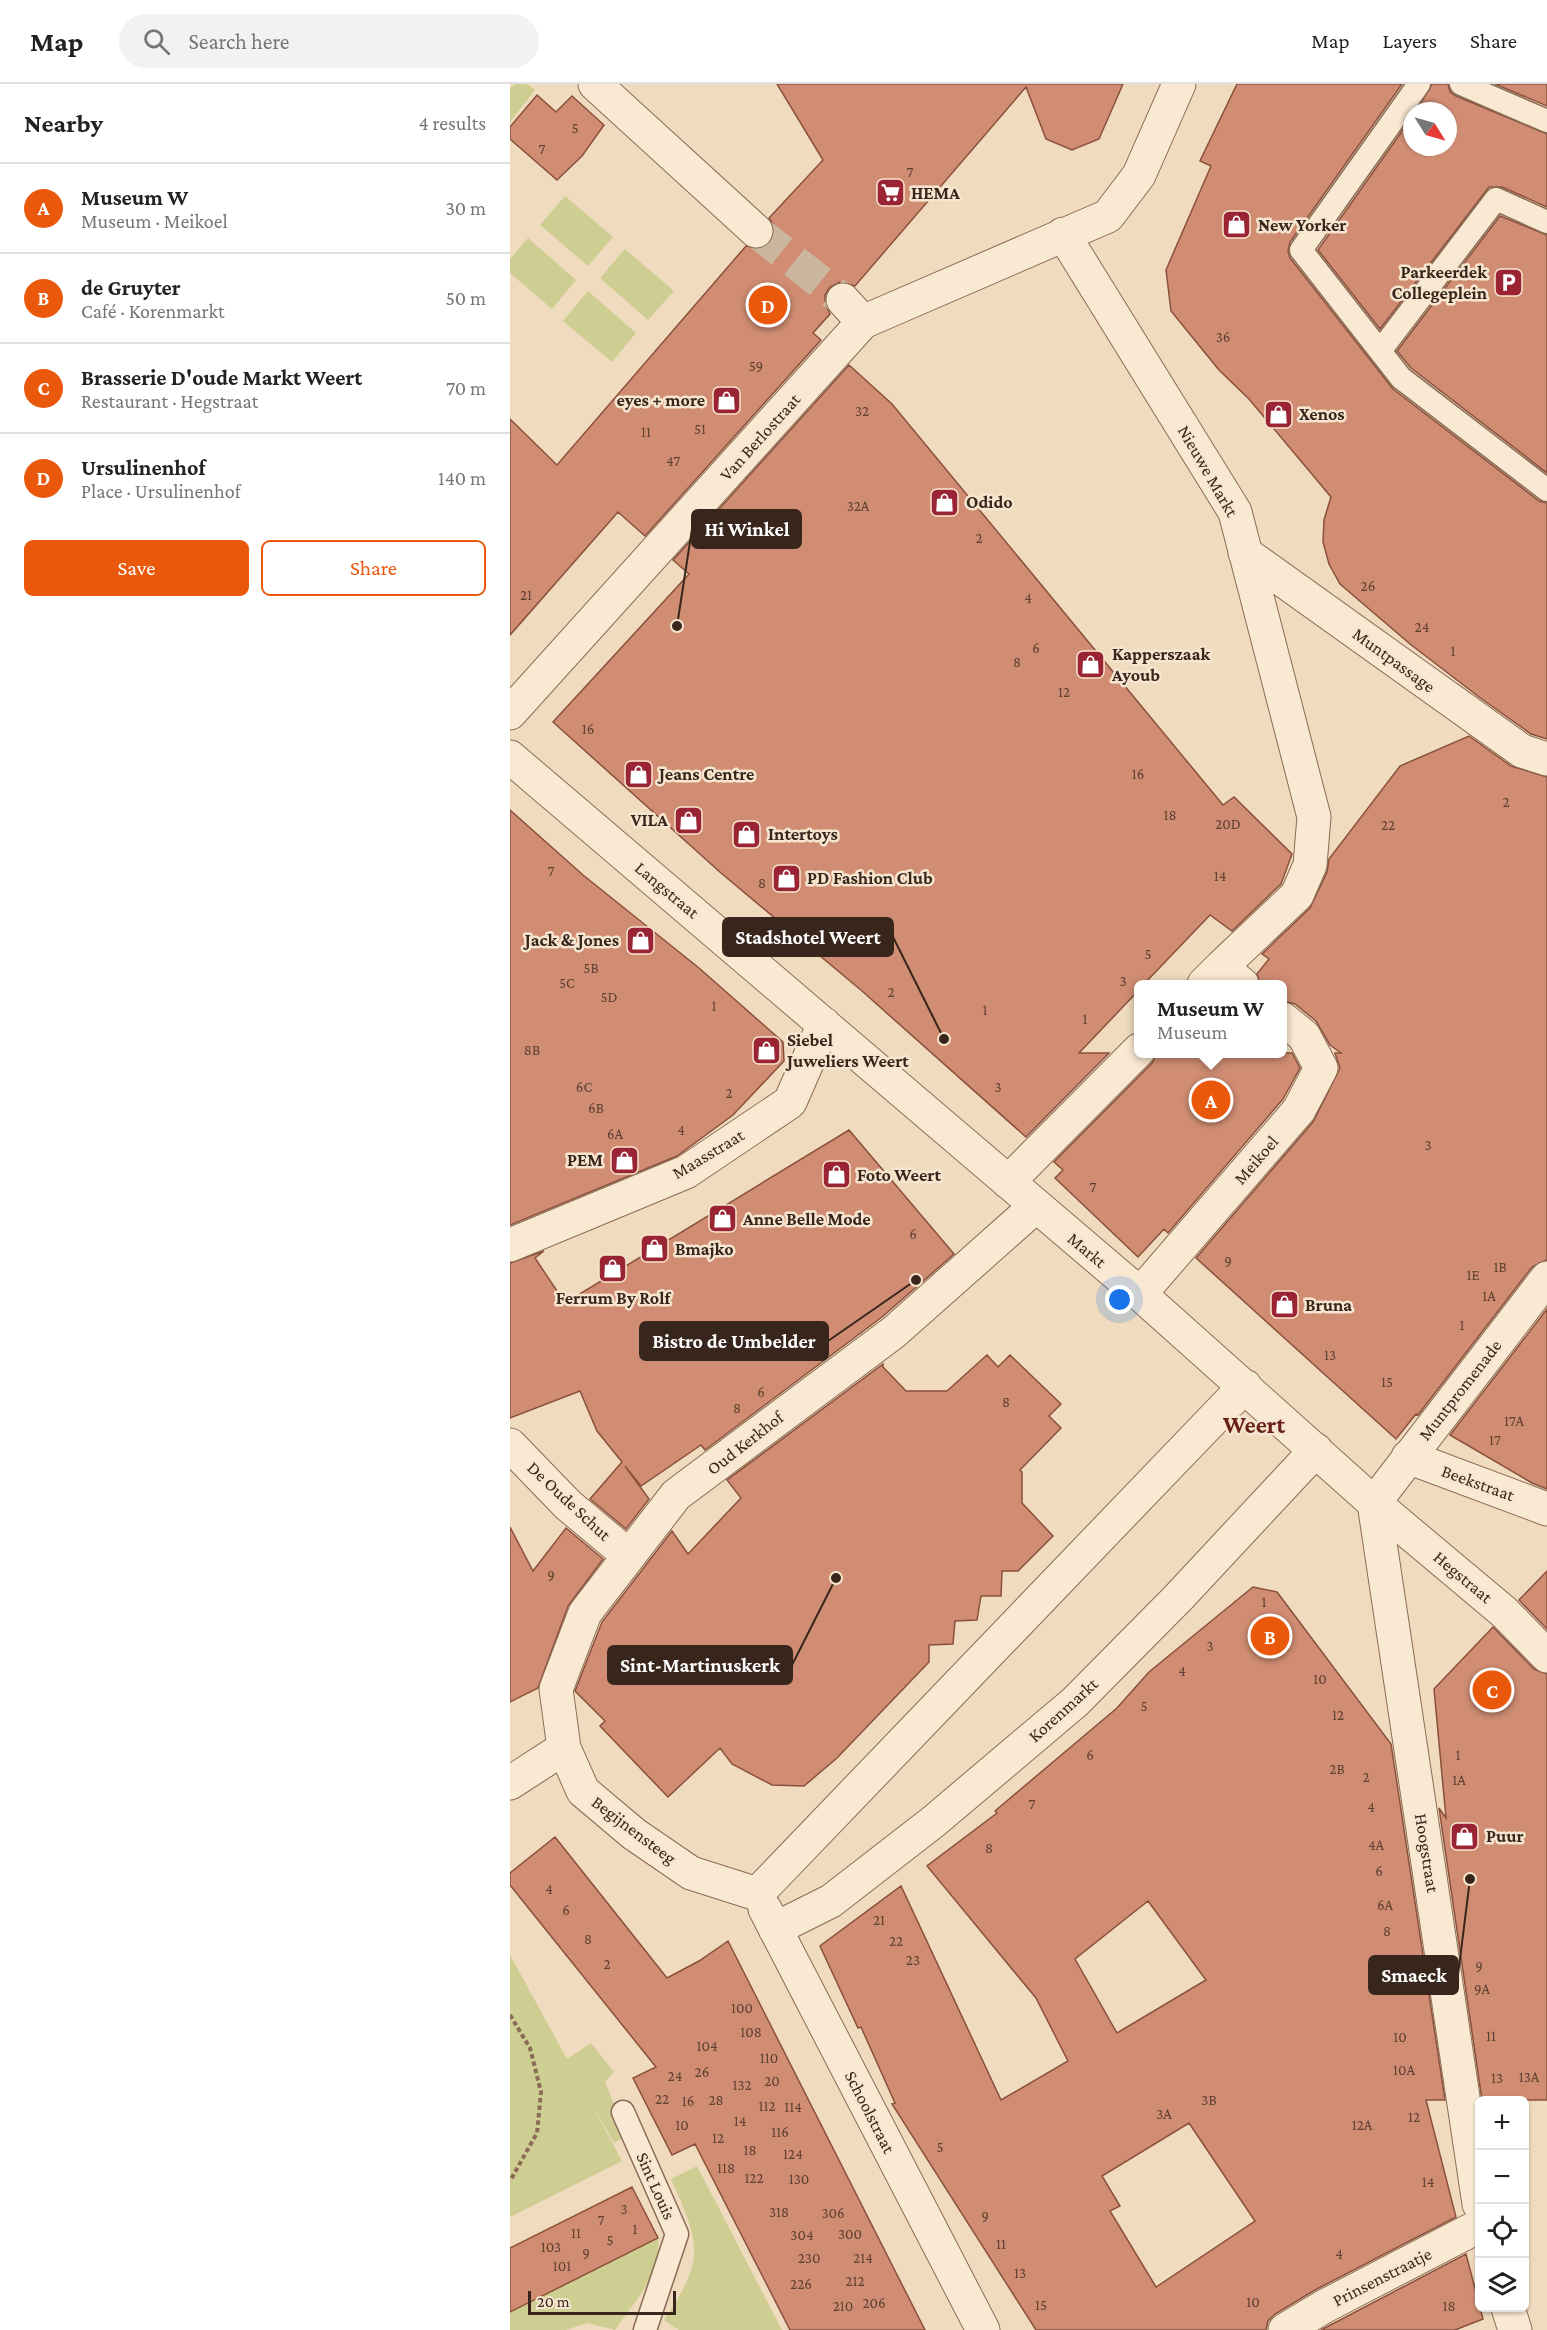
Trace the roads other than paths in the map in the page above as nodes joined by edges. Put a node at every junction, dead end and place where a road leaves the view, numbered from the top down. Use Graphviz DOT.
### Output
graph roads {
  1 [pos="595,84"];
  2 [pos="1179,84"];
  3 [pos="1419,84"];
  4 [pos="1461,84"];
  5 [pos="1547,122"];
  6 [pos="1547,222"];
  7 [pos="756,231"];
  8 [pos="1063,234"];
  9 [pos="1380,351"];
  10 [pos="1547,490"];
  11 [pos="1245,553"];
  12 [pos="510,713"];
  13 [pos="510,757"];
  14 [pos="1547,759"];
  15 [pos="1222,979"];
  16 [pos="1287,1022"];
  17 [pos="824,1024"];
  18 [pos="1134,1055"];
  19 [pos="1008,1182"];
  20 [pos="1036,1206"];
  21 [pos="510,1245"];
  22 [pos="1547,1278"];
  23 [pos="1140,1294"];
  24 [pos="1245,1386"];
  25 [pos="510,1445"];
  26 [pos="1316,1450"];
  27 [pos="1408,1457"];
  28 [pos="1374,1503"];
  29 [pos="1547,1509"];
  30 [pos="628,1555"];
  31 [pos="1547,1656"];
  32 [pos="564,1748"];
  33 [pos="510,1784"];
  34 [pos="757,1894"];
  35 [pos="775,1929"];
  36 [pos="623,2112"];
  37 [pos="1475,2177"];
  38 [pos="1475,2228"];
  39 [pos="1510,2312"];
  40 [pos="645,2330"];
  41 [pos="983,2330"];
  42 [pos="1285,2330"];
  43 [pos="1515,2330"];
  1 -- 7 [label="street"];
  2 -- 8 [label="street"];
  3 -- 9 [label="lane"];
  4 -- 5 [label="lane"];
  6 -- 9 [label="lane"];
  8 -- 11 [label="street, Nieuwe Markt"];
  8 -- 12 [label="street, Van Berlostraat"];
  9 -- 10 [label="lane"];
  11 -- 14 [label="street, Muntpassage"];
  11 -- 15 [label="street, Nieuwe Markt"];
  13 -- 17 [label="street, Langstraat"];
  16 -- 23 [label="street, Meikoel"];
  17 -- 19 [label="street, Markt"];
  17 -- 21 [label="street, Maasstraat"];
  18 -- 19 [label="street"];
  19 -- 20 [label="street, Markt"];
  20 -- 23 [label="street, Markt"];
  20 -- 30 [label="street, Oud Kerkhof"];
  22 -- 27 [label="street, Muntpromenade"];
  23 -- 24 [label="street, Markt"];
  24 -- 26 [label="street, Markt"];
  24 -- 34 [label="street"];
  25 -- 30 [label="street, De Oude Schut"];
  26 -- 28 [label="street, Markt"];
  26 -- 35 [label="street, Korenmarkt"];
  27 -- 28 [label="street, Muntpromenade"];
  27 -- 29 [label="street, Beekstraat"];
  28 -- 31 [label="street, Hegstraat"];
  28 -- 37 [label="street, Hoogstraat"];
  30 -- 32 [label="street, Oud Kerkhof"];
  32 -- 33 [label="street"];
  32 -- 34 [label="street, Begijnensteeg"];
  34 -- 35 [label="street, Schoolstraat"];
  35 -- 41 [label="street, Schoolstraat"];
  36 -- 40 [label="lane, Sint Louis"];
  38 -- 42 [label="street, Prinsenstraatje"];
  39 -- 43 [label="street"];
}
